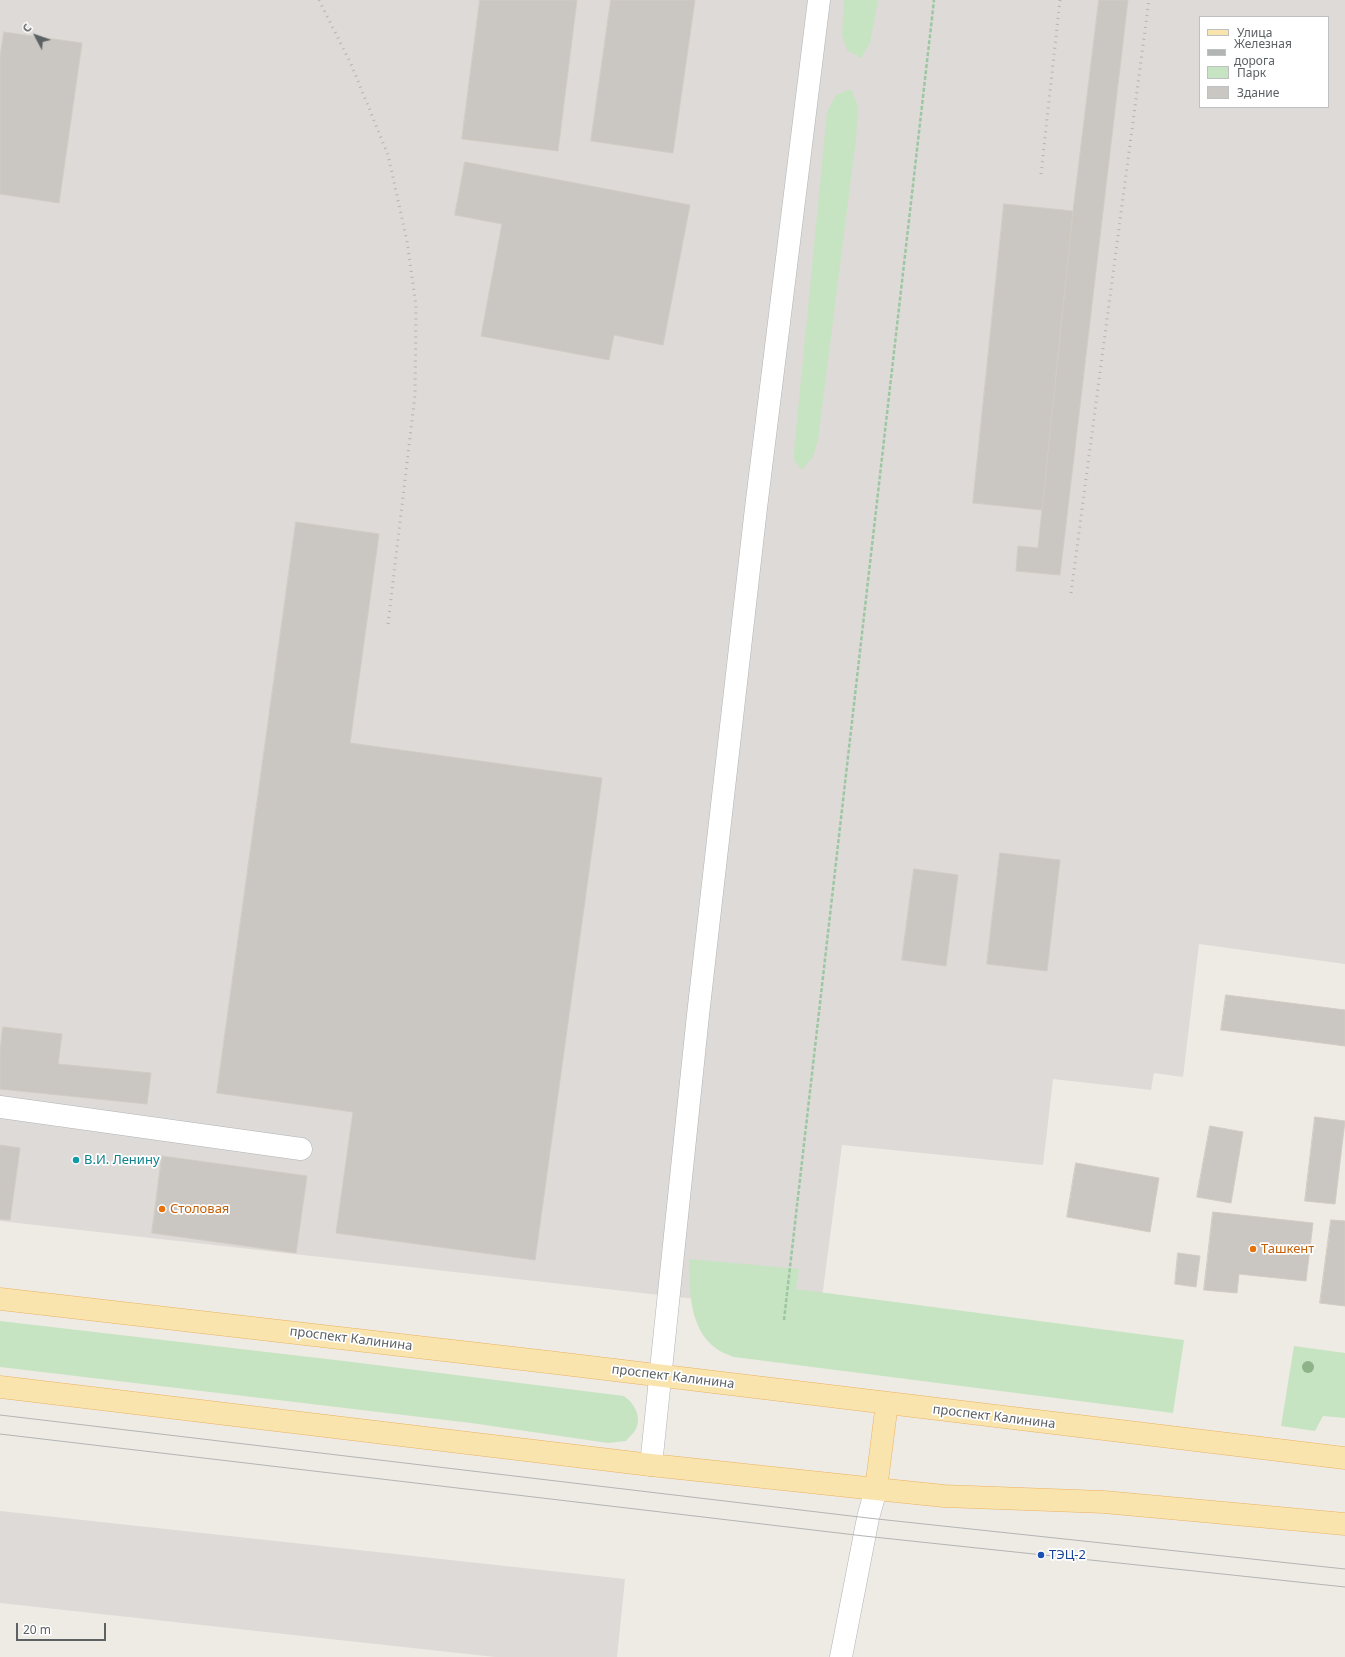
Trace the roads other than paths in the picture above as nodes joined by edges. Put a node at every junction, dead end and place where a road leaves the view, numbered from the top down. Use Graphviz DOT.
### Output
graph roads {
  1 [pos="818,0"];
  2 [pos="0,1107"];
  3 [pos="301,1149"];
  4 [pos="0,1299"];
  5 [pos="661,1376"];
  6 [pos="0,1387"];
  7 [pos="887,1403"];
  8 [pos="1345,1458"];
  9 [pos="651,1465"];
  10 [pos="876,1489"];
  11 [pos="1345,1524"];
  12 [pos="841,1657"];
  1 -- 5 [label="street"];
  2 -- 3 [label="street"];
  4 -- 5 [label="main road, проспект Калинина"];
  5 -- 7 [label="main road, проспект Калинина"];
  5 -- 9 [label="street"];
  6 -- 9 [label="main road"];
  7 -- 8 [label="main road, проспект Калинина"];
  7 -- 10 [label="main road"];
  9 -- 10 [label="main road"];
  10 -- 11 [label="main road"];
  10 -- 12 [label="street"];
}
